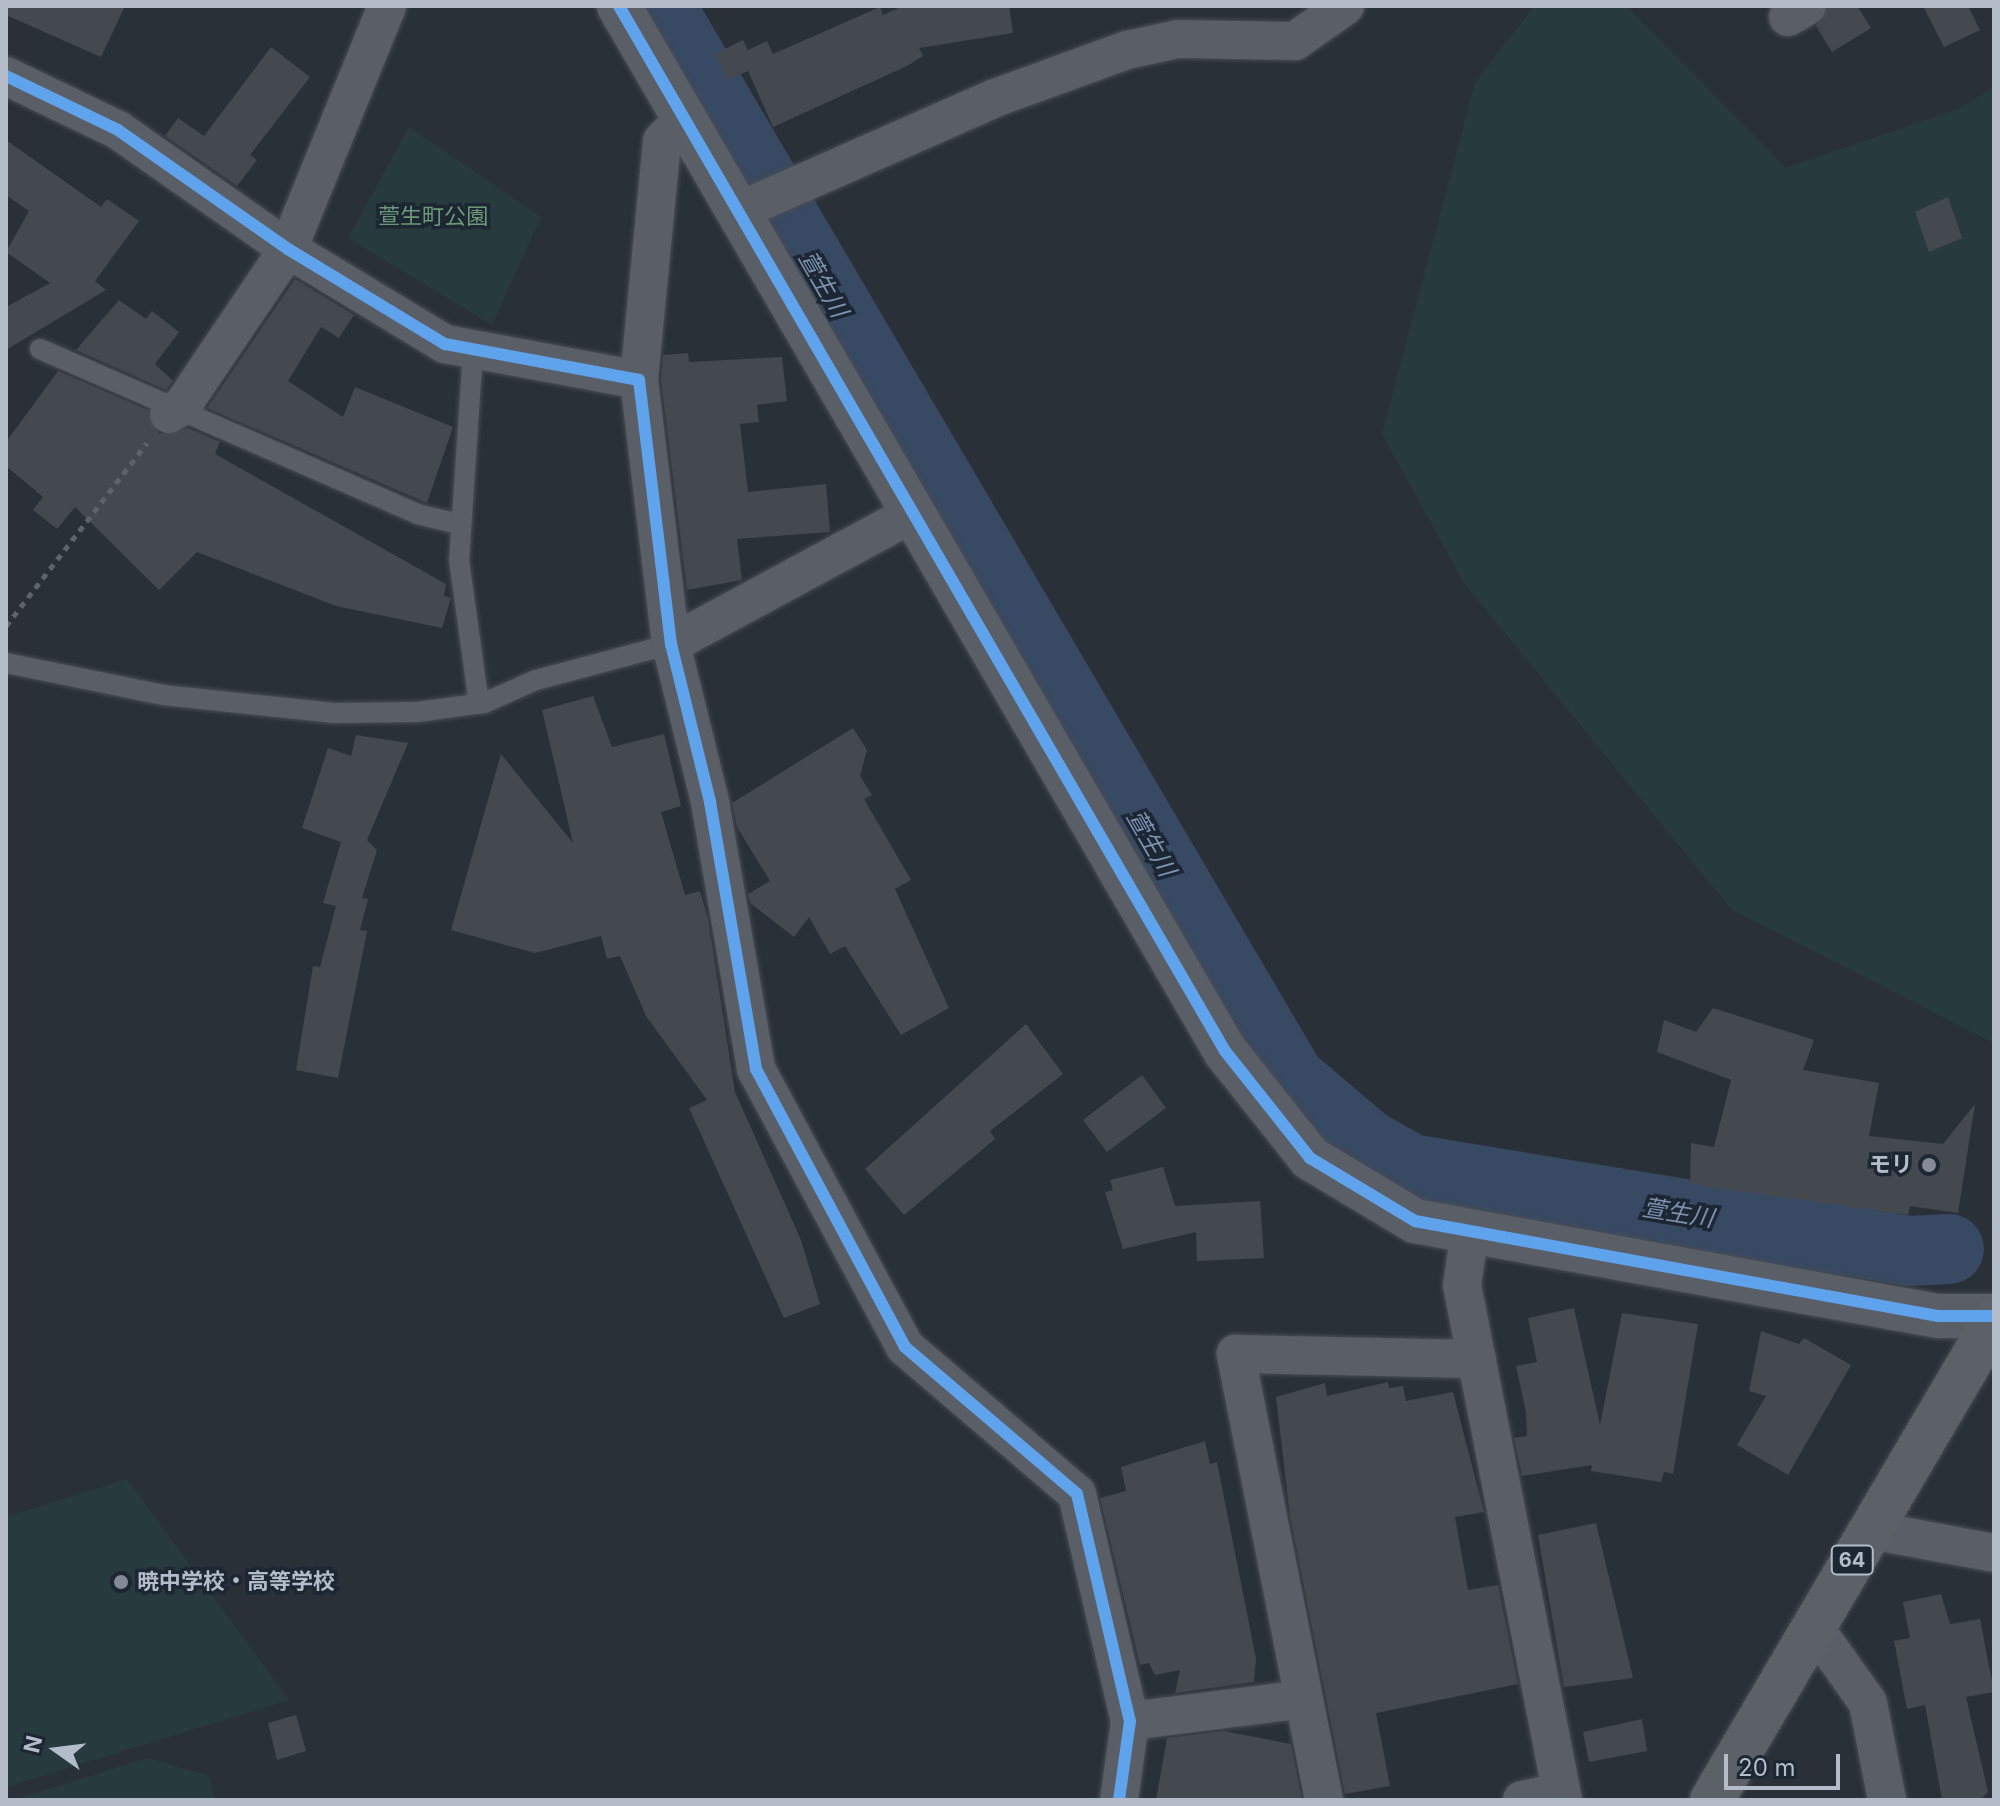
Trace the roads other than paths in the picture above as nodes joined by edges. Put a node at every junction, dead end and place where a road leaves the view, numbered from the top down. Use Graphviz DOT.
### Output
graph roads {
  1 [pos="387,6"];
  2 [pos="619,6"];
  3 [pos="1345,6"];
  4 [pos="6,76"];
  5 [pos="685,117"];
  6 [pos="766,198"];
  7 [pos="288,249"];
  8 [pos="40,349"];
  9 [pos="473,351"];
  10 [pos="639,380"];
  11 [pos="172,413"];
  12 [pos="915,512"];
  13 [pos="459,524"];
  14 [pos="671,644"];
  15 [pos="6,663"];
  16 [pos="479,704"];
  17 [pos="1470,1231"];
  18 [pos="1994,1318"];
  19 [pos="1477,1359"];
  20 [pos="1870,1530"];
  21 [pos="1994,1553"];
  22 [pos="1814,1627"];
  23 [pos="1303,1699"];
  24 [pos="1130,1721"];
  25 [pos="1562,1796"];
  26 [pos="1119,1800"];
  27 [pos="1324,1800"];
  28 [pos="1522,1800"];
  29 [pos="1712,1800"];
  30 [pos="1887,1800"];
  1 -- 7 [label="street"];
  2 -- 5 [label="street"];
  3 -- 6 [label="street"];
  4 -- 7 [label="street"];
  5 -- 6 [label="street"];
  5 -- 10 [label="street"];
  6 -- 12 [label="street"];
  7 -- 9 [label="street"];
  7 -- 11 [label="street"];
  8 -- 11 [label="lane"];
  9 -- 10 [label="street"];
  9 -- 13 [label="lane"];
  10 -- 14 [label="street"];
  11 -- 13 [label="lane"];
  12 -- 14 [label="street"];
  12 -- 17 [label="street"];
  13 -- 16 [label="lane"];
  14 -- 16 [label="lane"];
  14 -- 24 [label="street"];
  15 -- 16 [label="lane"];
  17 -- 18 [label="street"];
  17 -- 19 [label="street"];
  18 -- 20 [label="main road, 64"];
  19 -- 23 [label="street"];
  19 -- 25 [label="street"];
  20 -- 21 [label="street"];
  20 -- 22 [label="main road, 64"];
  22 -- 29 [label="main road, 64"];
  22 -- 30 [label="street"];
  23 -- 24 [label="street"];
  23 -- 27 [label="street"];
  24 -- 26 [label="street"];
  25 -- 28 [label="street"];
}
